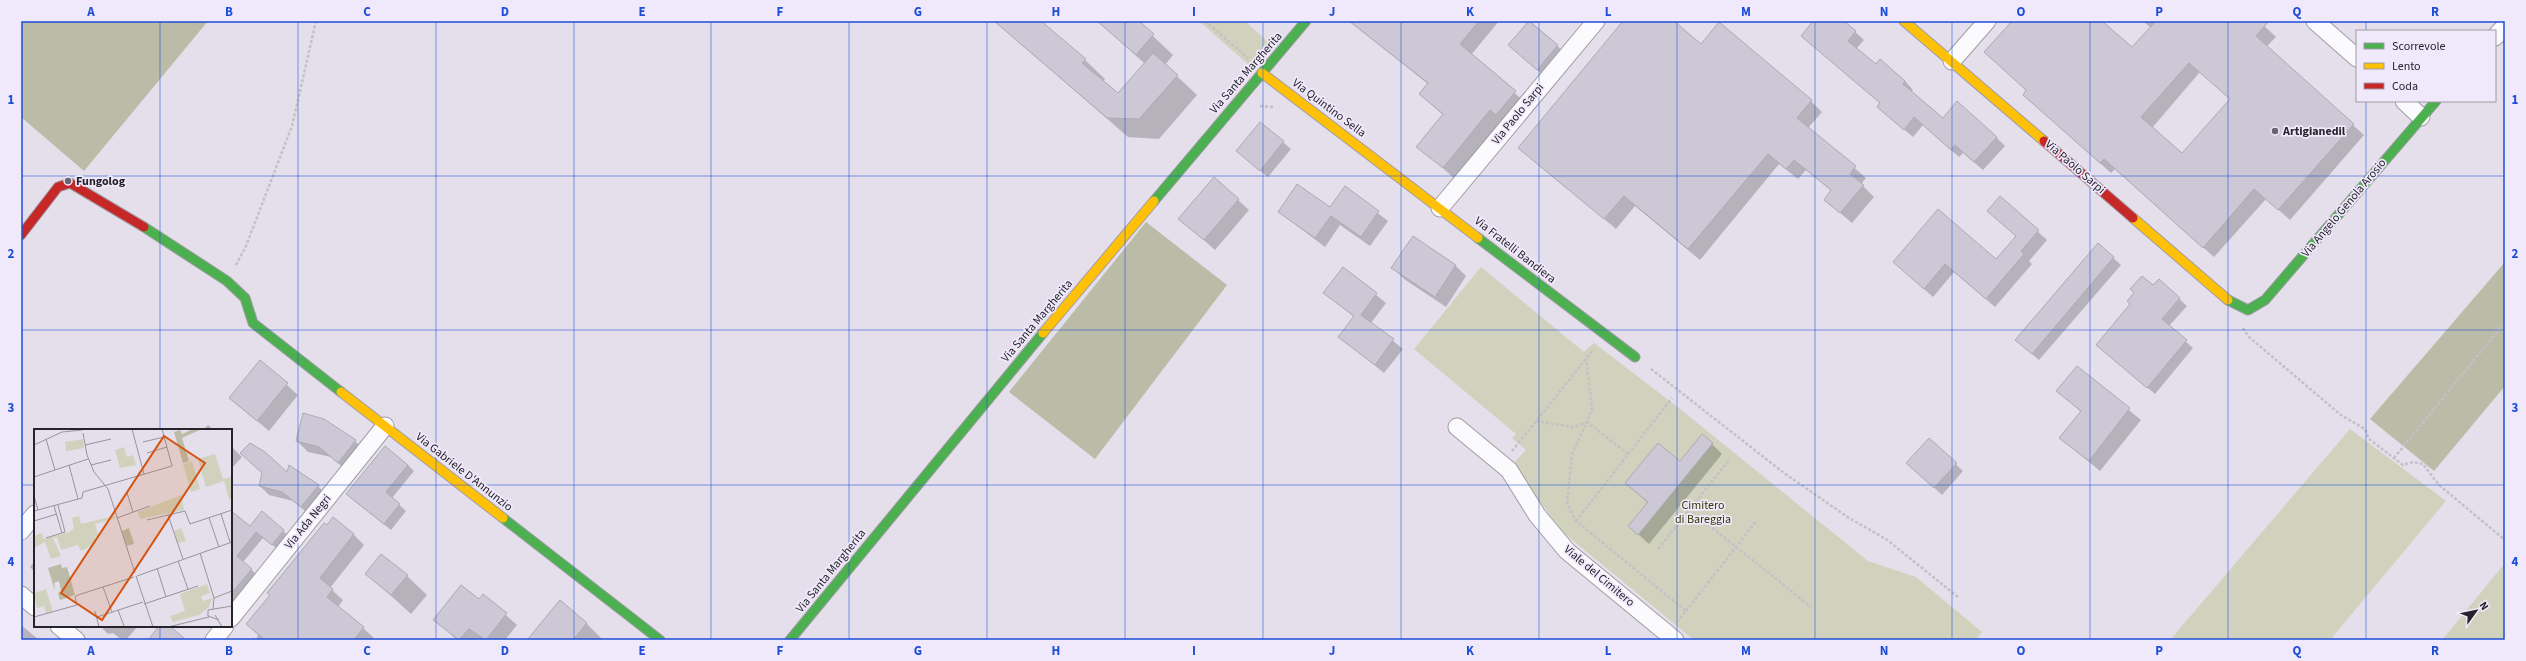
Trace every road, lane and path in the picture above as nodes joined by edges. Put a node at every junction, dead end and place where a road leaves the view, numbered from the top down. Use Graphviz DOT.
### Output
graph roads {
  1 [pos="316,21"];
  2 [pos="1205,21"];
  3 [pos="1306,21"];
  4 [pos="1596,21"];
  5 [pos="1904,21"];
  6 [pos="1987,21"];
  7 [pos="2325,24"];
  8 [pos="2505,26"];
  9 [pos="2496,36"];
  10 [pos="2356,57"];
  11 [pos="1250,60"];
  12 [pos="1952,61"];
  13 [pos="1262,73"];
  14 [pos="2405,102"];
  15 [pos="2435,102"];
  16 [pos="2421,117"];
  17 [pos="1381,163"];
  18 [pos="1440,208"];
  19 [pos="21,235"];
  20 [pos="227,281"];
  21 [pos="2248,310"];
  22 [pos="2505,322"];
  23 [pos="1605,335"];
  24 [pos="1635,357"];
  25 [pos="1586,358"];
  26 [pos="1672,398"];
  27 [pos="1536,421"];
  28 [pos="1588,422"];
  29 [pos="385,426"];
  30 [pos="1457,427"];
  31 [pos="1628,454"];
  32 [pos="2394,458"];
  33 [pos="1729,460"];
  34 [pos="1502,464"];
  35 [pos="1689,509"];
  36 [pos="34,515"];
  37 [pos="1757,520"];
  38 [pos="1576,521"];
  39 [pos="21,531"];
  40 [pos="2505,540"];
  41 [pos="1736,546"];
  42 [pos="1658,549"];
  43 [pos="21,595"];
  44 [pos="1958,597"];
  45 [pos="34,606"];
  46 [pos="1811,607"];
  47 [pos="1686,611"];
  48 [pos="232,617"];
  49 [pos="60,627"];
  50 [pos="224,627"];
  51 [pos="1668,638"];
  52 [pos="76,640"];
  53 [pos="214,640"];
  54 [pos="660,640"];
  55 [pos="790,640"];
  1 -- 20 [label="path"];
  2 -- 11 [label="path"];
  3 -- 13 [label="street, Via Santa Margherita"];
  4 -- 18 [label="street, Via Paolo Sarpi"];
  5 -- 12 [label="street, Via Paolo Sarpi"];
  6 -- 12 [label="street"];
  7 -- 10 [label="street"];
  8 -- 9 [label="street"];
  12 -- 21 [label="street, Via Paolo Sarpi"];
  13 -- 17 [label="street, Via Quintino Sella"];
  13 -- 55 [label="street, Via Santa Margherita"];
  14 -- 16 [label="street"];
  15 -- 16 [label="street, Via Angelo Genola Arosio"];
  16 -- 21 [label="street, Via Angelo Genola Arosio"];
  17 -- 18 [label="street, Via Fratelli Bandiera"];
  18 -- 23 [label="street, Via Fratelli Bandiera"];
  19 -- 20 [label="street"];
  20 -- 29 [label="street, Via Gabriele D'Annunzio"];
  21 -- 32 [label="path"];
  22 -- 32 [label="path"];
  23 -- 24 [label="street, Via Fratelli Bandiera"];
  23 -- 25 [label="path"];
  24 -- 44 [label="path"];
  25 -- 27 [label="path"];
  25 -- 28 [label="path"];
  26 -- 31 [label="path"];
  27 -- 28 [label="path"];
  27 -- 34 [label="path"];
  28 -- 31 [label="path"];
  28 -- 38 [label="path"];
  29 -- 48 [label="street, Via Ada Negri"];
  29 -- 54 [label="street, Via Gabriele D'Annunzio"];
  30 -- 34 [label="street, Viale del Cimitero"];
  31 -- 38 [label="path"];
  32 -- 40 [label="path"];
  33 -- 35 [label="path"];
  34 -- 51 [label="street, Viale del Cimitero"];
  35 -- 41 [label="path"];
  35 -- 42 [label="path"];
  36 -- 39 [label="street"];
  37 -- 41 [label="path"];
  38 -- 47 [label="path"];
  41 -- 46 [label="path"];
  41 -- 47 [label="path"];
  43 -- 45 [label="street"];
  47 -- 51 [label="path"];
  49 -- 52 [label="street"];
  50 -- 53 [label="street"];
}
